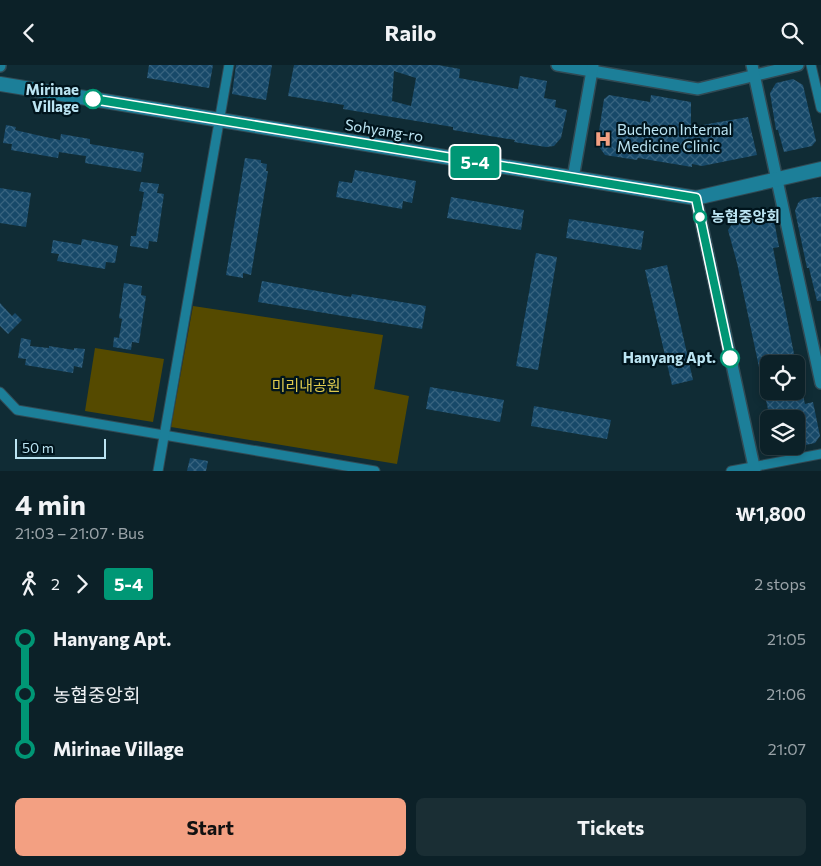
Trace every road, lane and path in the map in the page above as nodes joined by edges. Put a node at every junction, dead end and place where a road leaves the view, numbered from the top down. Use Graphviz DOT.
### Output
graph roads {
  1 [pos="228,65"];
  2 [pos="557,65"];
  3 [pos="798,65"];
  4 [pos="811,65"];
  5 [pos="592,68"];
  6 [pos="754,70"];
  7 [pos="0,84"];
  8 [pos="821,108"];
  9 [pos="220,120"];
  10 [pos="821,169"];
  11 [pos="574,178"];
  12 [pos="777,180"];
  13 [pos="696,198"];
  14 [pos="821,383"];
  15 [pos="0,393"];
  16 [pos="164,435"];
  17 [pos="821,453"];
  18 [pos="754,469"];
  19 [pos="158,471"];
  20 [pos="375,471"];
  21 [pos="731,471"];
  1 -- 9 [label="street"];
  2 -- 5 [label="street"];
  3 -- 6 [label="street"];
  4 -- 8 [label="street"];
  5 -- 6 [label="street"];
  5 -- 11 [label="street"];
  6 -- 12 [label="street"];
  7 -- 9 [label="street, Sohyang-ro"];
  9 -- 11 [label="street, Sohyang-ro"];
  9 -- 16 [label="street"];
  10 -- 12 [label="street, Sohyang-ro"];
  11 -- 13 [label="street, Sohyang-ro"];
  12 -- 13 [label="street, Sohyang-ro"];
  12 -- 14 [label="street"];
  13 -- 18 [label="street"];
  15 -- 16 [label="street"];
  16 -- 19 [label="street"];
  16 -- 20 [label="street"];
  17 -- 18 [label="street"];
  18 -- 21 [label="street"];
}
